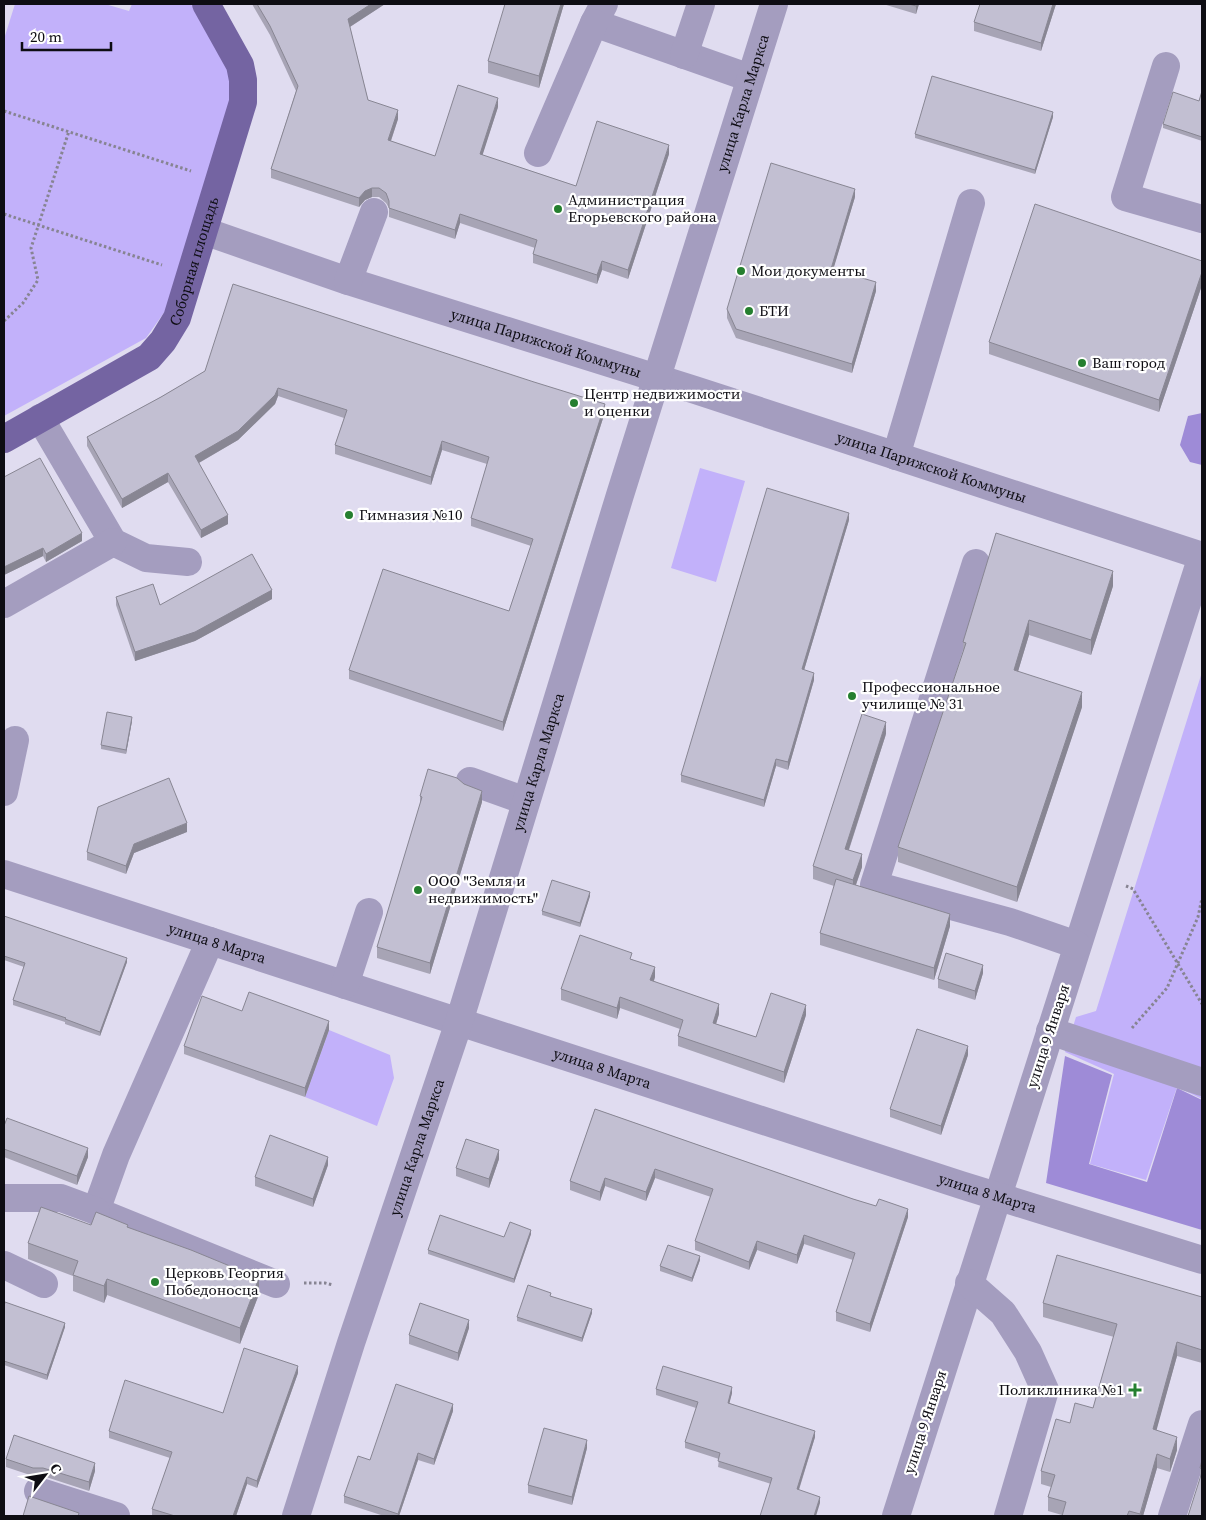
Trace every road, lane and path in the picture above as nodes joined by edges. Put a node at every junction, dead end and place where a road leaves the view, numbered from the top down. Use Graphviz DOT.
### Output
graph roads {
  1 [pos="206,4"];
  2 [pos="701,4"];
  3 [pos="774,4"];
  4 [pos="599,14"];
  5 [pos="684,55"];
  6 [pos="1166,66"];
  7 [pos="750,78"];
  8 [pos="4,111"];
  9 [pos="69,132"];
  10 [pos="538,153"];
  11 [pos="220,180"];
  12 [pos="972,203"];
  13 [pos="374,212"];
  14 [pos="4,214"];
  15 [pos="1202,219"];
  16 [pos="38,225"];
  17 [pos="204,231"];
  18 [pos="191,274"];
  19 [pos="348,281"];
  20 [pos="4,321"];
  21 [pos="657,378"];
  22 [pos="40,418"];
  23 [pos="4,439"];
  24 [pos="896,456"];
  25 [pos="113,542"];
  26 [pos="1202,556"];
  27 [pos="188,562"];
  28 [pos="976,563"];
  29 [pos="4,604"];
  30 [pos="15,740"];
  31 [pos="470,781"];
  32 [pos="4,792"];
  33 [pos="526,801"];
  34 [pos="4,874"];
  35 [pos="1100,876"];
  36 [pos="1202,898"];
  37 [pos="368,912"];
  38 [pos="1202,914"];
  39 [pos="1198,917"];
  40 [pos="210,941"];
  41 [pos="1077,945"];
  42 [pos="1178,964"];
  43 [pos="345,985"];
  44 [pos="1202,1004"];
  45 [pos="460,1022"];
  46 [pos="1050,1031"];
  47 [pos="1112,1052"];
  48 [pos="1202,1082"];
  49 [pos="997,1197"];
  50 [pos="4,1198"];
  51 [pos="96,1211"];
  52 [pos="1202,1260"];
  53 [pos="4,1264"];
  54 [pos="969,1283"];
  55 [pos="44,1284"];
  56 [pos="276,1284"];
  57 [pos="1202,1424"];
  58 [pos="38,1491"];
  59 [pos="116,1516"];
  60 [pos="296,1516"];
  61 [pos="896,1516"];
  62 [pos="1008,1516"];
  63 [pos="1172,1516"];
  1 -- 11 [label="main road, Соборная площадь"];
  2 -- 5 [label="street"];
  3 -- 7 [label="street, улица Карла Маркса"];
  4 -- 5 [label="street"];
  4 -- 10 [label="street"];
  5 -- 7 [label="street"];
  6 -- 15 [label="street"];
  7 -- 21 [label="street, улица Карла Маркса"];
  8 -- 9 [label="path"];
  9 -- 11 [label="path"];
  9 -- 16 [label="path"];
  11 -- 17 [label="main road, Соборная площадь"];
  12 -- 24 [label="street"];
  13 -- 19 [label="street"];
  14 -- 16 [label="path"];
  16 -- 18 [label="path"];
  16 -- 20 [label="path"];
  17 -- 18 [label="main road, Соборная площадь"];
  17 -- 19 [label="street, улица Парижской Коммуны"];
  18 -- 22 [label="main road, Соборная площадь"];
  19 -- 21 [label="street, улица Парижской Коммуны"];
  21 -- 24 [label="street, улица Парижской Коммуны"];
  21 -- 33 [label="street, улица Карла Маркса"];
  22 -- 23 [label="main road, Соборная площадь"];
  22 -- 25 [label="street"];
  24 -- 26 [label="street, улица Парижской Коммуны"];
  25 -- 27 [label="street"];
  25 -- 29 [label="street"];
  26 -- 35 [label="street, улица 9 Января"];
  28 -- 41 [label="street"];
  30 -- 32 [label="street"];
  31 -- 33 [label="street"];
  33 -- 45 [label="street, улица Карла Маркса"];
  34 -- 40 [label="street, улица 8 Марта"];
  35 -- 41 [label="street, улица 9 Января"];
  35 -- 42 [label="path"];
  36 -- 39 [label="path"];
  37 -- 43 [label="street"];
  38 -- 39 [label="path"];
  39 -- 42 [label="path"];
  40 -- 43 [label="street, улица 8 Марта"];
  40 -- 51 [label="street"];
  41 -- 46 [label="street, улица 9 Января"];
  42 -- 44 [label="path"];
  42 -- 47 [label="path"];
  43 -- 45 [label="street, улица 8 Марта"];
  45 -- 49 [label="street, улица 8 Марта"];
  45 -- 60 [label="street, улица Карла Маркса"];
  46 -- 47 [label="street"];
  46 -- 49 [label="street, улица 9 Января"];
  47 -- 48 [label="street"];
  49 -- 52 [label="street, улица 8 Марта"];
  49 -- 54 [label="street, улица 9 Января"];
  50 -- 51 [label="street"];
  51 -- 56 [label="street"];
  53 -- 55 [label="street"];
  54 -- 61 [label="street, улица 9 Января"];
  54 -- 62 [label="street"];
  57 -- 63 [label="street"];
  58 -- 59 [label="street"];
}
